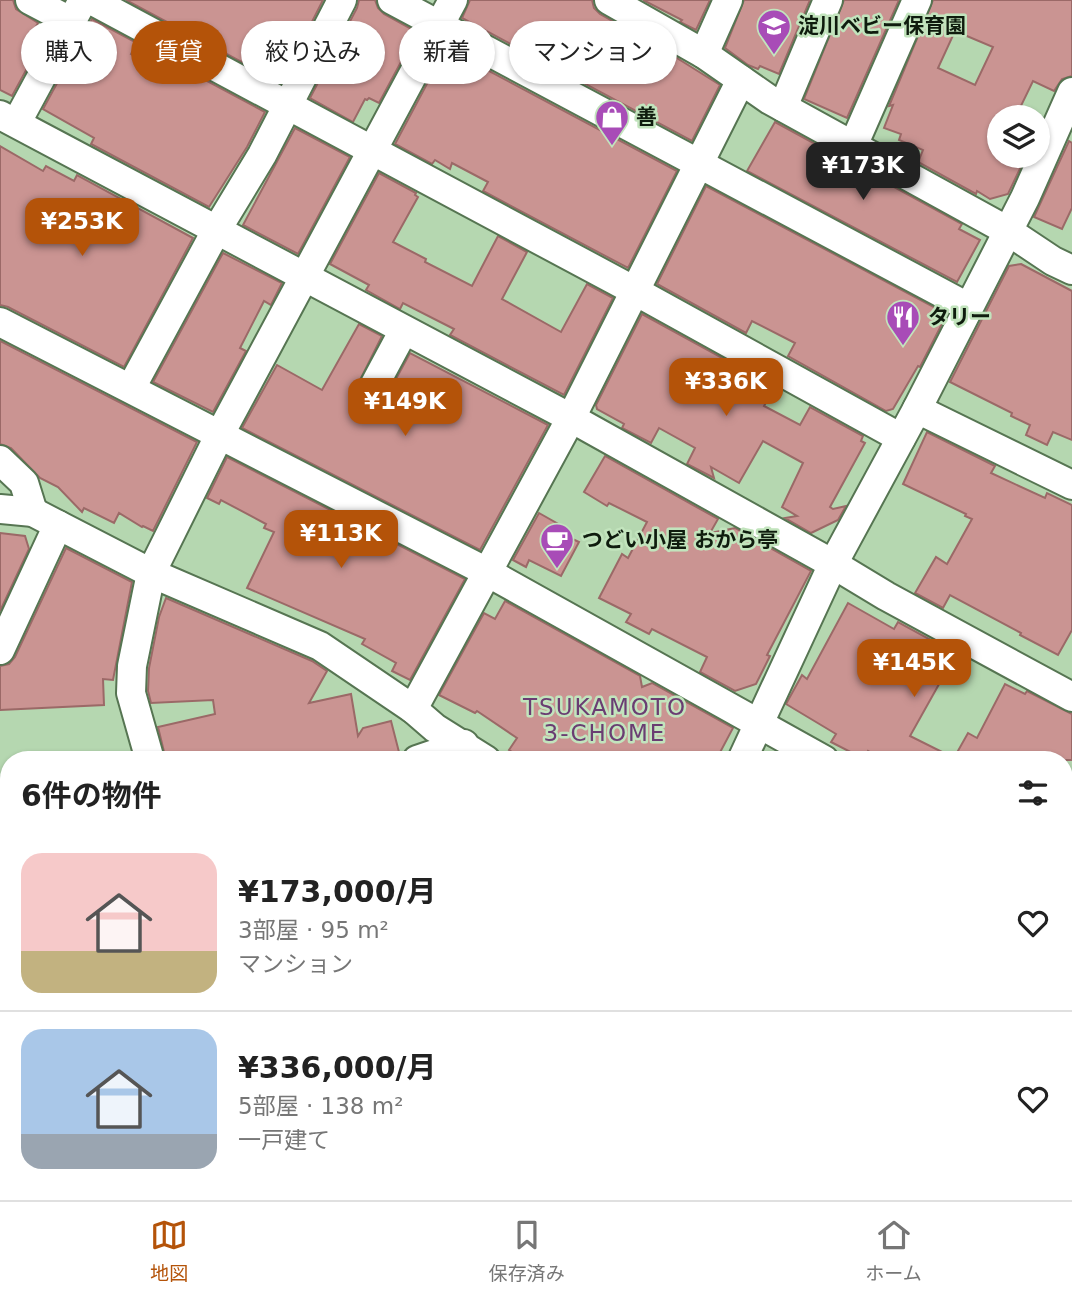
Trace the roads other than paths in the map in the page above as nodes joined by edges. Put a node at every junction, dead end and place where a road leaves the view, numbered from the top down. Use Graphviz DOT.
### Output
graph roads {
  1 [pos="30,0"];
  2 [pos="91,0"];
  3 [pos="342,0"];
  4 [pos="392,0"];
  5 [pos="609,0"];
  6 [pos="728,0"];
  7 [pos="828,0"];
  8 [pos="917,0"];
  9 [pos="77,11"];
  10 [pos="446,12"];
  11 [pos="704,54"];
  12 [pos="741,80"];
  13 [pos="1072,92"];
  14 [pos="288,105"];
  15 [pos="783,107"];
  16 [pos="8,118"];
  17 [pos="853,146"];
  18 [pos="372,150"];
  19 [pos="699,163"];
  20 [pos="216,230"];
  21 [pos="1008,231"];
  22 [pos="1072,270"];
  23 [pos="306,278"];
  24 [pos="635,291"];
  25 [pos="968,307"];
  26 [pos="0,322"];
  27 [pos="404,330"];
  28 [pos="375,384"];
  29 [pos="131,388"];
  30 [pos="916,409"];
  31 [pos="571,418"];
  32 [pos="220,434"];
  33 [pos="901,438"];
  34 [pos="0,460"];
  35 [pos="1072,485"];
  36 [pos="0,509"];
  37 [pos="33,512"];
  38 [pos="58,525"];
  39 [pos="833,564"];
  40 [pos="487,572"];
  41 [pos="151,573"];
  42 [pos="0,650"];
  43 [pos="1072,697"];
  44 [pos="413,709"];
  45 [pos="761,724"];
  46 [pos="147,751"];
  47 [pos="473,751"];
  48 [pos="747,751"];
  49 [pos="808,751"];
  1 -- 9 [label="street"];
  2 -- 14 [label="street"];
  3 -- 14 [label="street"];
  4 -- 10 [label="street"];
  5 -- 11 [label="street"];
  6 -- 11 [label="street"];
  7 -- 15 [label="street"];
  8 -- 17 [label="street"];
  9 -- 16 [label="street"];
  10 -- 18 [label="street"];
  10 -- 19 [label="street"];
  11 -- 12 [label="street"];
  12 -- 15 [label="street"];
  12 -- 19 [label="street"];
  13 -- 21 [label="street"];
  14 -- 18 [label="street"];
  14 -- 20 [label="street"];
  15 -- 17 [label="street"];
  16 -- 20 [label="street"];
  17 -- 21 [label="street"];
  18 -- 23 [label="street"];
  18 -- 24 [label="street"];
  19 -- 24 [label="street"];
  19 -- 25 [label="street"];
  20 -- 23 [label="street"];
  20 -- 29 [label="street"];
  21 -- 22 [label="street"];
  21 -- 25 [label="street"];
  23 -- 27 [label="street"];
  23 -- 32 [label="street"];
  24 -- 31 [label="street"];
  24 -- 33 [label="street"];
  25 -- 30 [label="street"];
  26 -- 29 [label="street"];
  27 -- 28 [label="street"];
  27 -- 31 [label="street"];
  29 -- 32 [label="street"];
  30 -- 33 [label="street"];
  30 -- 35 [label="street"];
  31 -- 39 [label="street"];
  31 -- 40 [label="street"];
  32 -- 40 [label="street"];
  32 -- 41 [label="street"];
  33 -- 39 [label="street"];
  34 -- 37 [label="street"];
  36 -- 37 [label="street"];
  37 -- 38 [label="street"];
  38 -- 41 [label="street"];
  38 -- 42 [label="street"];
  39 -- 43 [label="street"];
  39 -- 45 [label="street"];
  40 -- 44 [label="street"];
  40 -- 45 [label="street"];
  41 -- 44 [label="street"];
  41 -- 46 [label="street"];
  44 -- 47 [label="street"];
  45 -- 48 [label="street"];
  45 -- 49 [label="street"];
}
